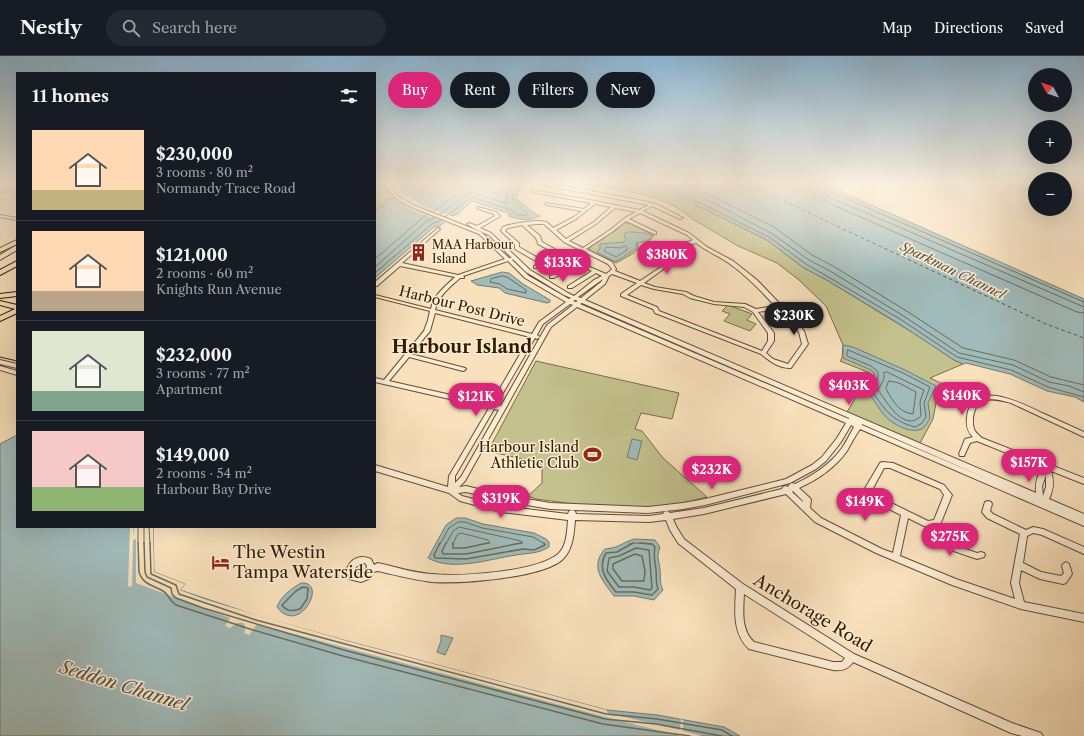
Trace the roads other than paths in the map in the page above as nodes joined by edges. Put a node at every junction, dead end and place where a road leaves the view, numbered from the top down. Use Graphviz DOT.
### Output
graph roads {
  1 [pos="436,214"];
  2 [pos="494,214"];
  3 [pos="580,214"];
  4 [pos="606,214"];
  5 [pos="636,214"];
  6 [pos="643,214"];
  7 [pos="671,214"];
  8 [pos="0,216"];
  9 [pos="680,218"];
  10 [pos="16,219"];
  11 [pos="626,219"];
  12 [pos="452,221"];
  13 [pos="524,225"];
  14 [pos="477,227"];
  15 [pos="438,229"];
  16 [pos="472,230"];
  17 [pos="553,230"];
  18 [pos="655,234"];
  19 [pos="566,240"];
  20 [pos="696,241"];
  21 [pos="16,242"];
  22 [pos="16,248"];
  23 [pos="584,249"];
  24 [pos="0,250"];
  25 [pos="558,253"];
  26 [pos="16,256"];
  27 [pos="0,258"];
  28 [pos="516,260"];
  29 [pos="509,262"];
  30 [pos="543,263"];
  31 [pos="576,263"];
  32 [pos="0,264"];
  33 [pos="16,264"];
  34 [pos="399,264"];
  35 [pos="536,267"];
  36 [pos="16,270"];
  37 [pos="596,271"];
  38 [pos="612,272"];
  39 [pos="0,273"];
  40 [pos="607,276"];
  41 [pos="459,277"];
  42 [pos="552,277"];
  43 [pos="0,278"];
  44 [pos="640,281"];
  45 [pos="376,284"];
  46 [pos="589,286"];
  47 [pos="570,287"];
  48 [pos="596,289"];
  49 [pos="16,294"];
  50 [pos="0,296"];
  51 [pos="376,296"];
  52 [pos="574,297"];
  53 [pos="568,301"];
  54 [pos="0,303"];
  55 [pos="579,303"];
  56 [pos="780,307"];
  57 [pos="16,308"];
  58 [pos="16,309"];
  59 [pos="755,311"];
  60 [pos="433,312"];
  61 [pos="0,319"];
  62 [pos="537,330"];
  63 [pos="544,335"];
  64 [pos="533,336"];
  65 [pos="763,353"];
  66 [pos="408,356"];
  67 [pos="0,362"];
  68 [pos="16,366"];
  69 [pos="516,367"];
  70 [pos="0,368"];
  71 [pos="463,369"];
  72 [pos="526,369"];
  73 [pos="16,373"];
  74 [pos="376,380"];
  75 [pos="385,382"];
  76 [pos="493,407"];
  77 [pos="503,409"];
  78 [pos="851,420"];
  79 [pos="860,424"];
  80 [pos="1084,435"];
  81 [pos="976,438"];
  82 [pos="962,454"];
  83 [pos="376,468"];
  84 [pos="1047,468"];
  85 [pos="1084,481"];
  86 [pos="784,482"];
  87 [pos="790,489"];
  88 [pos="451,491"];
  89 [pos="874,498"];
  90 [pos="844,501"];
  91 [pos="1042,501"];
  92 [pos="988,504"];
  93 [pos="572,508"];
  94 [pos="667,513"];
  95 [pos="905,514"];
  96 [pos="572,517"];
  97 [pos="1084,517"];
  98 [pos="1084,523"];
  99 [pos="933,524"];
  100 [pos="1026,533"];
  101 [pos="1084,551"];
  102 [pos="981,555"];
  103 [pos="896,558"];
  104 [pos="1018,565"];
  105 [pos="1066,566"];
  106 [pos="371,569"];
  107 [pos="740,587"];
  108 [pos="1021,605"];
  109 [pos="1084,618"];
  110 [pos="851,657"];
  111 [pos="1038,736"];
  1 -- 12 [label="street"];
  2 -- 14 [label="street"];
  3 -- 17 [label="street"];
  4 -- 19 [label="street"];
  5 -- 11 [label="street"];
  6 -- 20 [label="street"];
  7 -- 9 [label="street"];
  8 -- 10 [label="street"];
  11 -- 18 [label="street"];
  11 -- 23 [label="street"];
  12 -- 14 [label="street"];
  12 -- 16 [label="street"];
  13 -- 17 [label="street"];
  13 -- 25 [label="street"];
  13 -- 30 [label="street"];
  14 -- 16 [label="street"];
  14 -- 28 [label="street"];
  15 -- 34 [label="street"];
  16 -- 29 [label="street"];
  17 -- 19 [label="street"];
  19 -- 23 [label="street"];
  20 -- 44 [label="street"];
  20 -- 56 [label="street"];
  21 -- 24 [label="main road"];
  22 -- 27 [label="highway"];
  23 -- 38 [label="street"];
  25 -- 30 [label="street"];
  25 -- 31 [label="street"];
  26 -- 32 [label="highway"];
  28 -- 29 [label="street"];
  28 -- 52 [label="street"];
  29 -- 41 [label="street"];
  29 -- 53 [label="street"];
  30 -- 35 [label="street"];
  31 -- 37 [label="street"];
  31 -- 42 [label="street"];
  33 -- 39 [label="highway"];
  34 -- 41 [label="street"];
  34 -- 45 [label="street"];
  36 -- 43 [label="highway"];
  37 -- 40 [label="street"];
  37 -- 47 [label="street"];
  38 -- 40 [label="street"];
  38 -- 44 [label="street"];
  40 -- 46 [label="street"];
  40 -- 48 [label="street"];
  41 -- 60 [label="street"];
  44 -- 59 [label="street"];
  44 -- 65 [label="street"];
  46 -- 48 [label="street"];
  46 -- 52 [label="street"];
  48 -- 55 [label="street"];
  49 -- 50 [label="highway"];
  51 -- 60 [label="street, Harbour Post Drive"];
  52 -- 53 [label="street"];
  52 -- 55 [label="street"];
  53 -- 55 [label="street"];
  53 -- 62 [label="street"];
  54 -- 57 [label="main road"];
  55 -- 63 [label="street"];
  55 -- 78 [label="street"];
  56 -- 59 [label="street"];
  56 -- 65 [label="street"];
  58 -- 61 [label="main road"];
  59 -- 65 [label="street"];
  60 -- 64 [label="street, Harbour Post Drive"];
  60 -- 66 [label="street"];
  62 -- 63 [label="street"];
  62 -- 64 [label="street"];
  63 -- 64 [label="street, Harbour Post Drive"];
  63 -- 72 [label="street"];
  64 -- 69 [label="street"];
  66 -- 71 [label="street"];
  66 -- 75 [label="street"];
  67 -- 68 [label="street"];
  69 -- 72 [label="street"];
  69 -- 76 [label="street"];
  70 -- 73 [label="street"];
  72 -- 77 [label="street"];
  74 -- 75 [label="street"];
  75 -- 76 [label="street"];
  76 -- 77 [label="street"];
  76 -- 88 [label="street"];
  77 -- 88 [label="street"];
  78 -- 79 [label="street"];
  78 -- 86 [label="street"];
  79 -- 87 [label="street"];
  79 -- 91 [label="street"];
  80 -- 81 [label="street"];
  81 -- 82 [label="street"];
  81 -- 84 [label="street"];
  83 -- 88 [label="street"];
  84 -- 85 [label="street"];
  84 -- 91 [label="street"];
  84 -- 91 [label="street"];
  86 -- 87 [label="street"];
  86 -- 94 [label="street"];
  87 -- 94 [label="street"];
  87 -- 103 [label="street"];
  88 -- 93 [label="street"];
  88 -- 96 [label="street"];
  89 -- 90 [label="street"];
  89 -- 95 [label="street"];
  89 -- 99 [label="street"];
  91 -- 97 [label="street"];
  91 -- 98 [label="street"];
  92 -- 100 [label="street"];
  93 -- 94 [label="street"];
  93 -- 96 [label="street"];
  94 -- 96 [label="street"];
  94 -- 107 [label="street, Anchorage Road"];
  95 -- 99 [label="street"];
  95 -- 103 [label="street"];
  96 -- 106 [label="street"];
  99 -- 102 [label="street"];
  100 -- 101 [label="street"];
  100 -- 104 [label="street"];
  103 -- 108 [label="street"];
  104 -- 105 [label="street"];
  104 -- 108 [label="street"];
  107 -- 110 [label="street, Anchorage Road"];
  107 -- 110 [label="street"];
  108 -- 109 [label="street"];
  110 -- 111 [label="street, Anchorage Road"];
}
